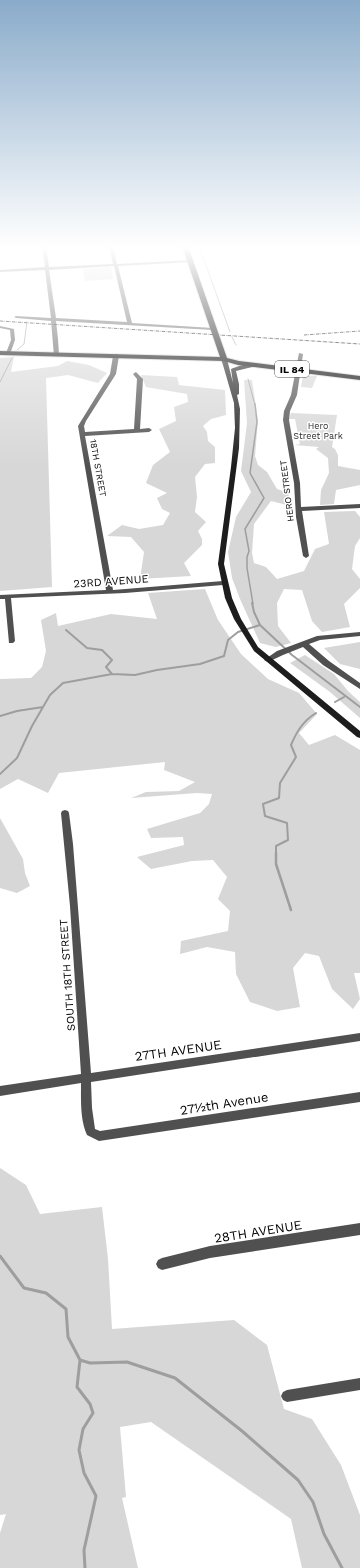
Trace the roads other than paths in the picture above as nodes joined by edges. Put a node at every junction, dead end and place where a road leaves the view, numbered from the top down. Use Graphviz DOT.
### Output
graph roads {
  1 [pos="42,319"];
  2 [pos="129,319"];
  3 [pos="210,319"];
  4 [pos="52,320"];
  5 [pos="130,324"];
  6 [pos="0,327"];
  7 [pos="213,329"];
  8 [pos="0,353"];
  9 [pos="8,353"];
  10 [pos="301,354"];
  11 [pos="56,355"];
  12 [pos="116,356"];
  13 [pos="224,359"];
  14 [pos="258,365"];
  15 [pos="298,370"];
  16 [pos="136,374"];
  17 [pos="360,378"];
  18 [pos="236,399"];
  19 [pos="137,430"];
  20 [pos="149,430"];
  21 [pos="83,434"];
  22 [pos="360,506"];
  23 [pos="299,509"];
  24 [pos="306,556"];
  25 [pos="223,582"];
  26 [pos="110,591"];
  27 [pos="0,597"];
  28 [pos="8,597"];
  29 [pos="360,634"];
  30 [pos="360,638"];
  31 [pos="10,641"];
  32 [pos="307,646"];
  33 [pos="268,660"];
  34 [pos="359,686"];
  35 [pos="360,735"];
  36 [pos="65,813"];
  37 [pos="360,1037"];
  38 [pos="87,1077"];
  39 [pos="0,1091"];
  40 [pos="360,1097"];
  41 [pos="94,1134"];
  42 [pos="360,1229"];
  43 [pos="162,1264"];
  44 [pos="360,1384"];
  45 [pos="287,1396"];
  1 -- 4 [label="street"];
  2 -- 5 [label="street"];
  3 -- 7 [label="main road"];
  4 -- 5 [label="street"];
  4 -- 11 [label="street"];
  5 -- 7 [label="street"];
  6 -- 9 [label="street"];
  7 -- 13 [label="main road"];
  8 -- 9 [label="main road"];
  9 -- 11 [label="main road"];
  10 -- 15 [label="street, HERO STREET"];
  11 -- 12 [label="main road"];
  12 -- 13 [label="main road"];
  12 -- 21 [label="street, 18TH STREET"];
  13 -- 14 [label="main road, IL 84"];
  13 -- 18 [label="main road"];
  14 -- 15 [label="main road, IL 84"];
  14 -- 18 [label="main road"];
  15 -- 17 [label="main road, IL 84"];
  15 -- 23 [label="street, HERO STREET"];
  16 -- 19 [label="street"];
  18 -- 25 [label="main road"];
  19 -- 20 [label="street"];
  19 -- 21 [label="street"];
  21 -- 26 [label="street, 18TH STREET"];
  22 -- 23 [label="street"];
  23 -- 24 [label="street, HERO STREET"];
  25 -- 26 [label="street, 23RD AVENUE"];
  25 -- 33 [label="main road"];
  26 -- 28 [label="street, 23RD AVENUE"];
  27 -- 28 [label="street, 23RD AVENUE"];
  28 -- 31 [label="street"];
  29 -- 32 [label="street"];
  30 -- 32 [label="street"];
  32 -- 33 [label="street"];
  32 -- 34 [label="street"];
  33 -- 35 [label="main road"];
  36 -- 38 [label="street, SOUTH 18TH STREET"];
  37 -- 38 [label="street, 27TH AVENUE"];
  38 -- 39 [label="street, 27TH AVENUE"];
  38 -- 41 [label="street, SOUTH 18TH STREET"];
  40 -- 41 [label="street, 27½th Avenue"];
  42 -- 43 [label="street, 28TH AVENUE"];
  44 -- 45 [label="street"];
}
